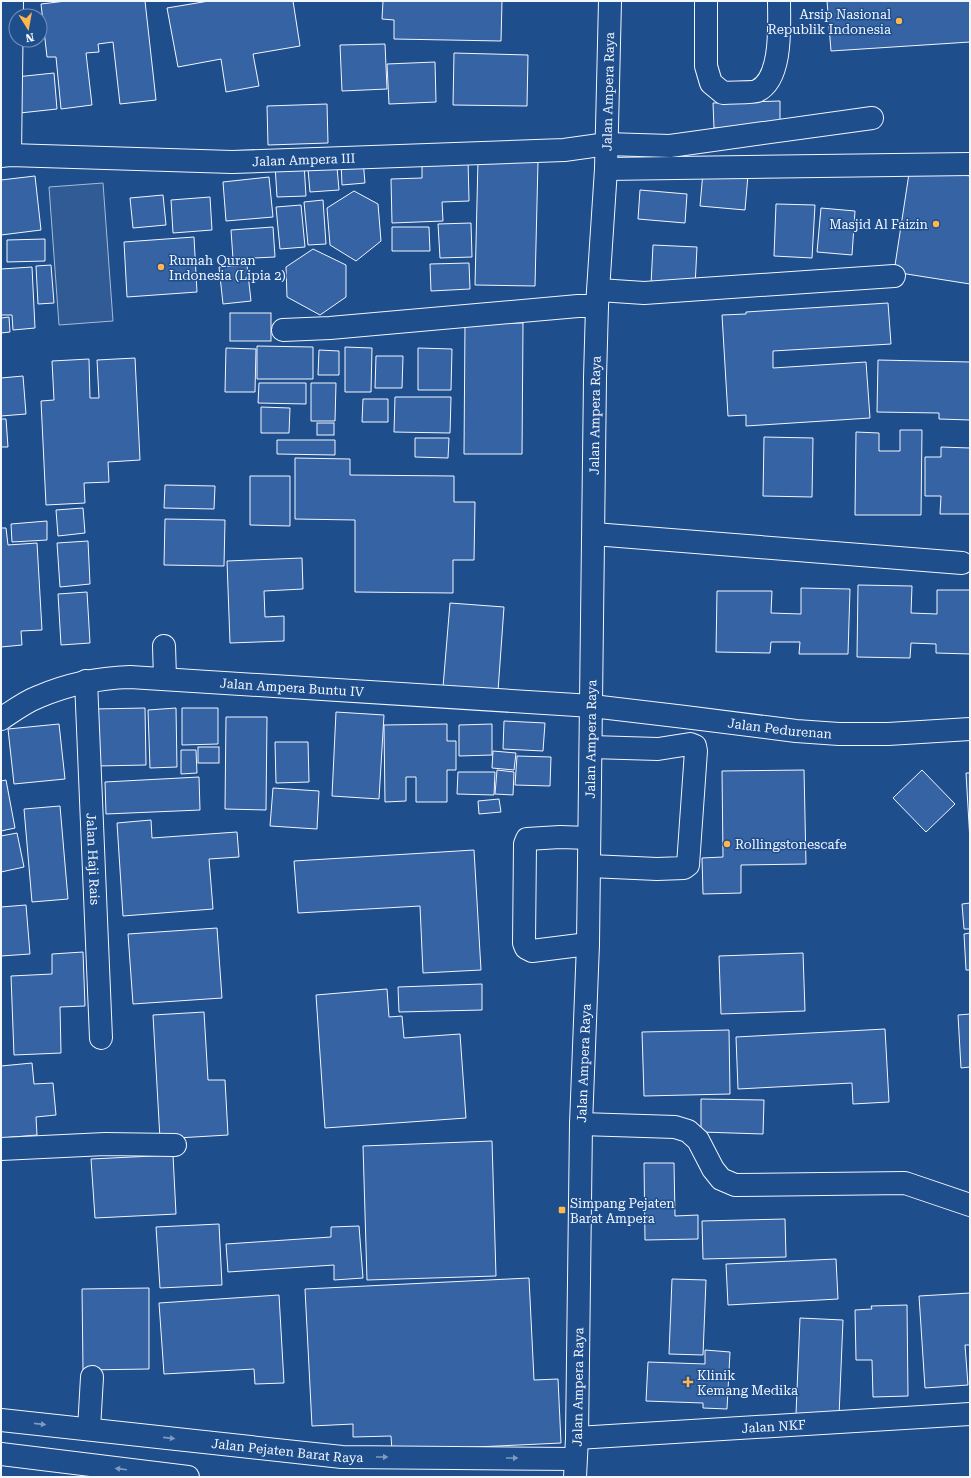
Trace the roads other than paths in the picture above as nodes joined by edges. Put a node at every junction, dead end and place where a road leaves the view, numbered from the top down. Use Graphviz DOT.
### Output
graph roads {
  1 [pos="12,1"];
  2 [pos="610,1"];
  3 [pos="706,1"];
  4 [pos="779,1"];
  5 [pos="872,118"];
  6 [pos="607,144"];
  7 [pos="6,155"];
  8 [pos="970,164"];
  9 [pos="606,168"];
  10 [pos="894,276"];
  11 [pos="598,298"];
  12 [pos="283,330"];
  13 [pos="594,534"];
  14 [pos="962,564"];
  15 [pos="164,646"];
  16 [pos="165,678"];
  17 [pos="86,681"];
  18 [pos="592,706"];
  19 [pos="1,719"];
  20 [pos="970,730"];
  21 [pos="591,748"];
  22 [pos="589,838"];
  23 [pos="590,866"];
  24 [pos="588,944"];
  25 [pos="101,1038"];
  26 [pos="581,1124"];
  27 [pos="175,1145"];
  28 [pos="1,1149"];
  29 [pos="970,1205"];
  30 [pos="92,1377"];
  31 [pos="970,1414"];
  32 [pos="1,1420"];
  33 [pos="89,1429"];
  34 [pos="1,1454"];
  35 [pos="576,1458"];
  36 [pos="188,1477"];
  1 -- 7 [label="street"];
  2 -- 6 [label="street, Jalan Ampera Raya"];
  3 -- 4 [label="street"];
  5 -- 6 [label="street, Jalan Ampera III"];
  6 -- 7 [label="street, Jalan Ampera III"];
  6 -- 9 [label="street, Jalan Ampera Raya"];
  8 -- 9 [label="street"];
  9 -- 11 [label="street, Jalan Ampera Raya"];
  10 -- 11 [label="street"];
  11 -- 12 [label="street"];
  11 -- 13 [label="street, Jalan Ampera Raya"];
  13 -- 14 [label="street"];
  13 -- 18 [label="street, Jalan Ampera Raya"];
  15 -- 16 [label="street"];
  16 -- 17 [label="street, Jalan Ampera Buntu IV"];
  16 -- 18 [label="street, Jalan Ampera Buntu IV"];
  17 -- 19 [label="street, Jalan Ampera Buntu IV"];
  17 -- 25 [label="street, Jalan Haji Rais"];
  18 -- 20 [label="street, Jalan Pedurenan"];
  18 -- 21 [label="street, Jalan Ampera Raya"];
  21 -- 22 [label="street, Jalan Ampera Raya"];
  21 -- 23 [label="street"];
  22 -- 23 [label="street, Jalan Ampera Raya"];
  22 -- 24 [label="street"];
  23 -- 24 [label="street, Jalan Ampera Raya"];
  24 -- 26 [label="street, Jalan Ampera Raya"];
  26 -- 29 [label="street"];
  26 -- 35 [label="street, Jalan Ampera Raya"];
  27 -- 28 [label="street"];
  30 -- 33 [label="street"];
  31 -- 35 [label="street, Jalan NKF"];
  32 -- 33 [label="street, Jalan Pejaten Barat Raya, one-way"];
  33 -- 35 [label="street, Jalan Pejaten Barat Raya, one-way"];
  36 -- 34 [label="street, one-way"];
}
